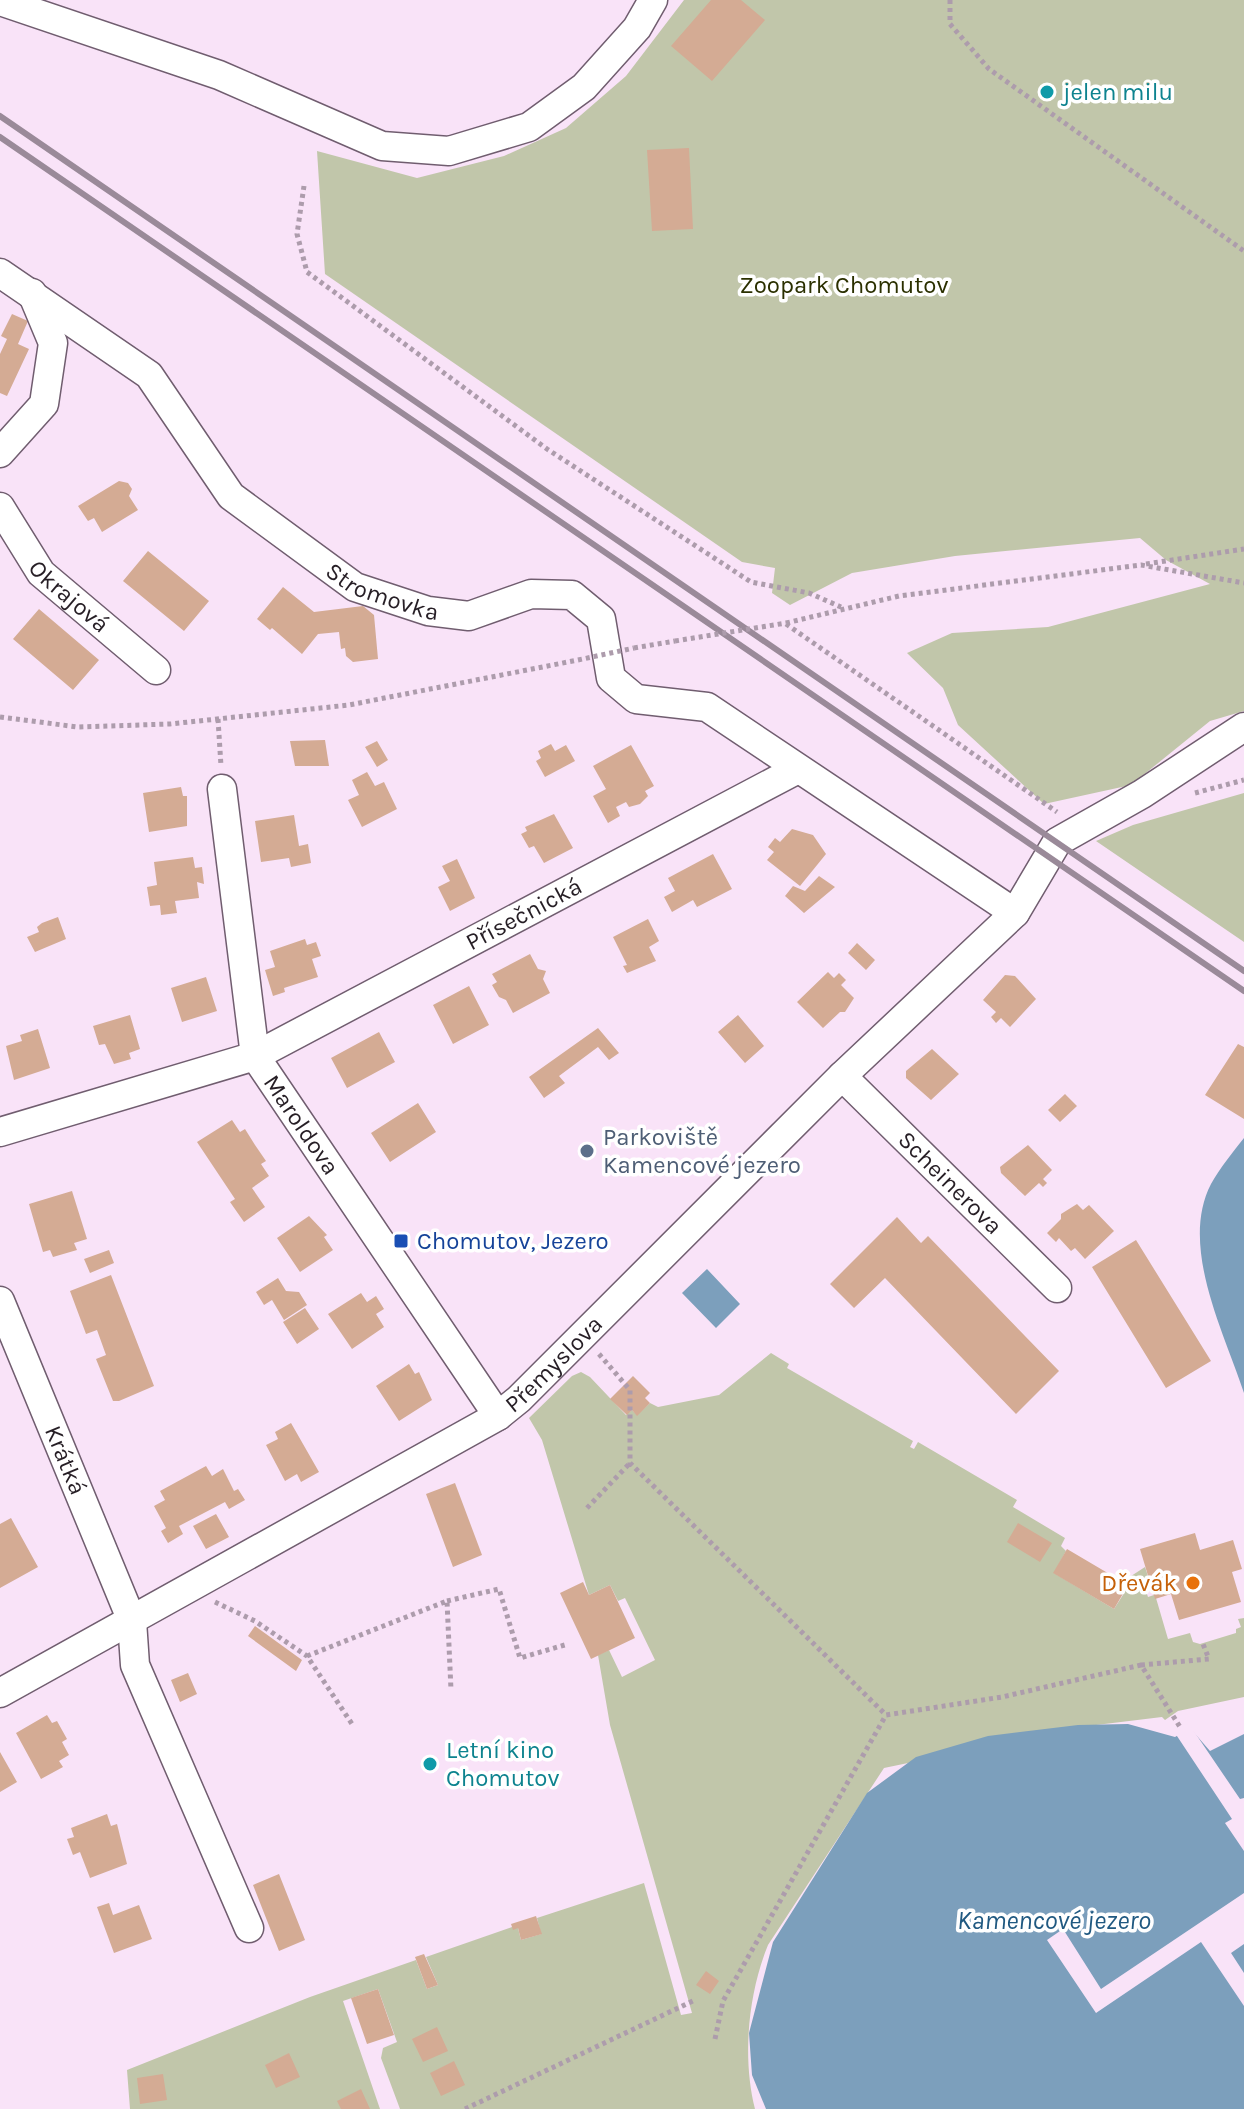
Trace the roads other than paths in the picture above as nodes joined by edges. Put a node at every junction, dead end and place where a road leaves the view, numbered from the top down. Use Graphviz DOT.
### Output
graph roads {
  1 [pos="653,0"];
  2 [pos="0,1"];
  3 [pos="0,273"];
  4 [pos="31,292"];
  5 [pos="0,453"];
  6 [pos="0,507"];
  7 [pos="156,670"];
  8 [pos="1244,727"];
  9 [pos="796,770"];
  10 [pos="222,789"];
  11 [pos="1015,913"];
  12 [pos="255,1056"];
  13 [pos="842,1076"];
  14 [pos="0,1132"];
  15 [pos="1057,1288"];
  16 [pos="0,1301"];
  17 [pos="498,1416"];
  18 [pos="132,1621"];
  19 [pos="0,1693"];
  20 [pos="249,1928"];
  1 -- 2 [label="street"];
  3 -- 4 [label="street, Stromovka"];
  4 -- 5 [label="street"];
  4 -- 9 [label="street, Stromovka"];
  6 -- 7 [label="street, Okrajová"];
  8 -- 11 [label="street, Přemyslova"];
  9 -- 11 [label="street"];
  9 -- 12 [label="street, Přísečnická"];
  10 -- 12 [label="street, Maroldova"];
  11 -- 13 [label="street, Přemyslova"];
  12 -- 14 [label="street, Přísečnická"];
  12 -- 17 [label="street, Maroldova"];
  13 -- 15 [label="street, Scheinerova"];
  13 -- 17 [label="street, Přemyslova"];
  16 -- 18 [label="street, Krátká"];
  17 -- 18 [label="street, Přemyslova"];
  18 -- 19 [label="street, Přemyslova"];
  18 -- 20 [label="street, Krátká"];
}
